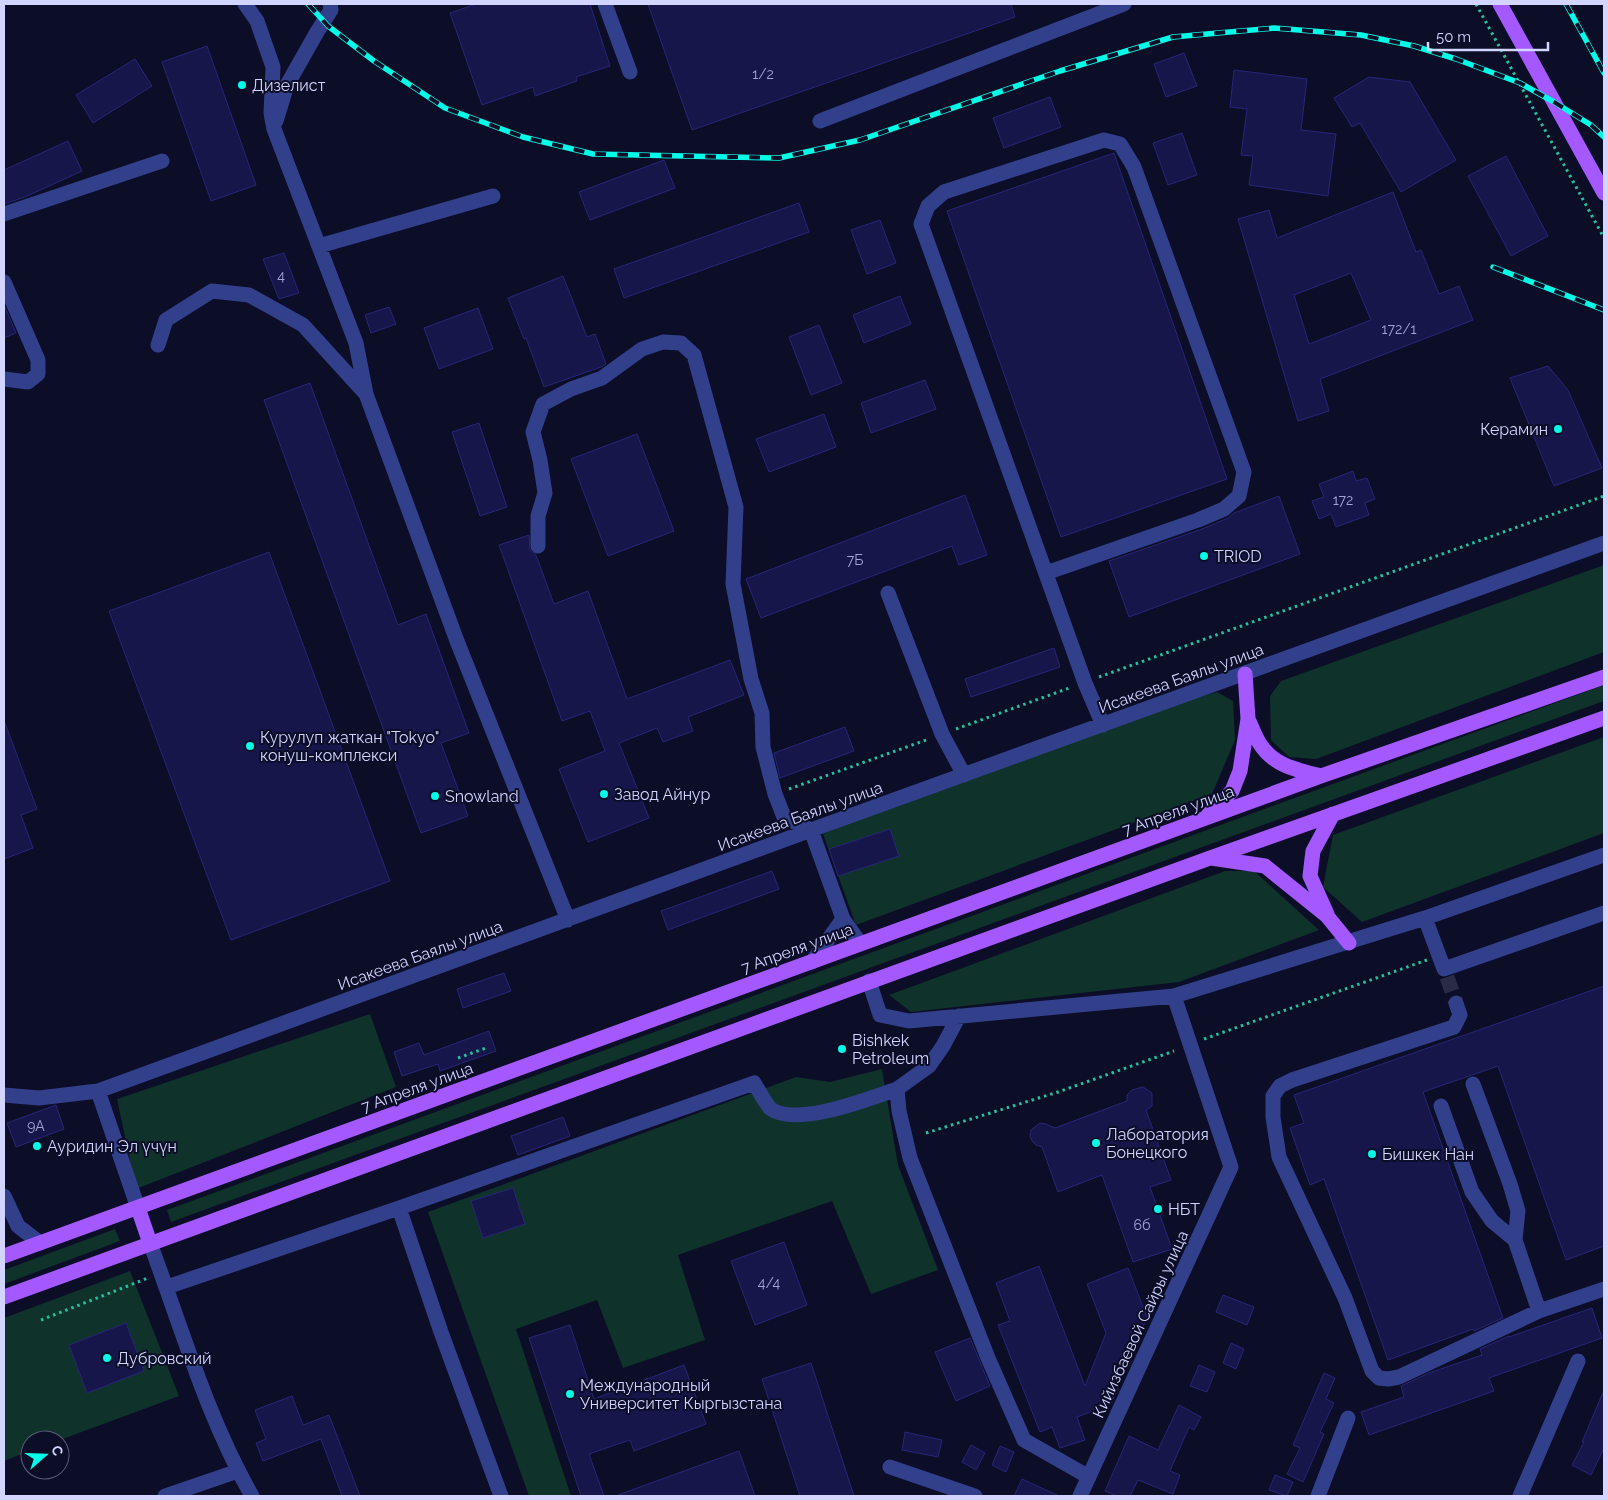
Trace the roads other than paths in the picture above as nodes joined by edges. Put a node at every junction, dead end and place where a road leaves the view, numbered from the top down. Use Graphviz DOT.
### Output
graph roads {
  1 [pos="245,4"];
  2 [pos="330,4"];
  3 [pos="605,4"];
  4 [pos="1124,4"];
  5 [pos="1500,4"];
  6 [pos="630,72"];
  7 [pos="820,121"];
  8 [pos="274,129"];
  9 [pos="162,162"];
  10 [pos="1604,193"];
  11 [pos="493,196"];
  12 [pos="4,214"];
  13 [pos="319,246"];
  14 [pos="4,282"];
  15 [pos="158,344"];
  16 [pos="4,379"];
  17 [pos="366,394"];
  18 [pos="1604,543"];
  19 [pos="538,546"];
  20 [pos="1046,573"];
  21 [pos="888,593"];
  22 [pos="1245,674"];
  23 [pos="1604,677"];
  24 [pos="1604,718"];
  25 [pos="1248,719"];
  26 [pos="1103,725"];
  27 [pos="964,775"];
  28 [pos="1321,776"];
  29 [pos="1333,814"];
  30 [pos="1205,819"];
  31 [pos="811,830"];
  32 [pos="1604,855"];
  33 [pos="1210,858"];
  34 [pos="1604,913"];
  35 [pos="1327,916"];
  36 [pos="1425,918"];
  37 [pos="843,919"];
  38 [pos="568,920"];
  39 [pos="860,943"];
  40 [pos="1349,943"];
  41 [pos="812,962"];
  42 [pos="869,981"];
  43 [pos="1174,996"];
  44 [pos="1456,1003"];
  45 [pos="959,1016"];
  46 [pos="1473,1084"];
  47 [pos="897,1089"];
  48 [pos="98,1092"];
  49 [pos="4,1095"];
  50 [pos="1441,1106"];
  51 [pos="4,1196"];
  52 [pos="138,1208"];
  53 [pos="400,1208"];
  54 [pos="1515,1240"];
  55 [pos="40,1243"];
  56 [pos="150,1243"];
  57 [pos="4,1256"];
  58 [pos="167,1287"];
  59 [pos="1604,1289"];
  60 [pos="4,1297"];
  61 [pos="1539,1311"];
  62 [pos="1578,1361"];
  63 [pos="1348,1418"];
  64 [pos="890,1467"];
  65 [pos="238,1471"];
  66 [pos="1089,1477"];
  67 [pos="165,1496"];
  68 [pos="252,1496"];
  69 [pos="501,1496"];
  70 [pos="975,1496"];
  71 [pos="1080,1496"];
  72 [pos="1318,1496"];
  73 [pos="1520,1496"];
  1 -- 8 [label="street"];
  2 -- 8 [label="street"];
  3 -- 6 [label="street"];
  4 -- 7 [label="street"];
  5 -- 10 [label="main road"];
  8 -- 13 [label="street"];
  9 -- 12 [label="street"];
  11 -- 13 [label="street"];
  13 -- 17 [label="street"];
  14 -- 16 [label="street"];
  15 -- 17 [label="street"];
  17 -- 38 [label="street"];
  18 -- 22 [label="street, Исакеева Баялы улица"];
  19 -- 31 [label="street"];
  20 -- 20 [label="street"];
  20 -- 26 [label="street"];
  21 -- 27 [label="street"];
  22 -- 25 [label="main road"];
  22 -- 26 [label="street, Исакеева Баялы улица"];
  23 -- 28 [label="main road, 7 Апреля улица"];
  24 -- 29 [label="main road"];
  25 -- 28 [label="main road"];
  25 -- 30 [label="main road"];
  26 -- 27 [label="street, Исакеева Баялы улица"];
  27 -- 31 [label="street, Исакеева Баялы улица"];
  28 -- 30 [label="main road, 7 Апреля улица"];
  29 -- 33 [label="main road"];
  29 -- 35 [label="main road"];
  30 -- 39 [label="main road, 7 Апреля улица"];
  31 -- 37 [label="street"];
  31 -- 38 [label="street, Исакеева Баялы улица"];
  32 -- 36 [label="street"];
  33 -- 35 [label="main road"];
  33 -- 42 [label="main road"];
  34 -- 36 [label="street"];
  35 -- 40 [label="main road"];
  36 -- 40 [label="street"];
  37 -- 39 [label="street"];
  37 -- 41 [label="street"];
  38 -- 48 [label="street, Исакеева Баялы улица"];
  39 -- 41 [label="main road, 7 Апреля улица"];
  40 -- 43 [label="street"];
  41 -- 52 [label="main road, 7 Апреля улица"];
  42 -- 45 [label="street"];
  42 -- 56 [label="main road"];
  43 -- 45 [label="street"];
  43 -- 66 [label="street, Кийизбаевой Сайры улица"];
  44 -- 61 [label="street"];
  45 -- 47 [label="street"];
  46 -- 54 [label="street"];
  47 -- 53 [label="street"];
  47 -- 66 [label="street"];
  48 -- 49 [label="street, Исакеева Баялы улица"];
  48 -- 52 [label="street"];
  50 -- 54 [label="street"];
  51 -- 55 [label="street"];
  52 -- 55 [label="main road, 7 Апреля улица"];
  52 -- 56 [label="main road"];
  53 -- 58 [label="street"];
  53 -- 69 [label="street"];
  54 -- 61 [label="street"];
  55 -- 57 [label="main road, 7 Апреля улица"];
  56 -- 58 [label="street"];
  56 -- 60 [label="main road"];
  58 -- 65 [label="street"];
  59 -- 61 [label="street"];
  62 -- 73 [label="street"];
  63 -- 72 [label="street"];
  64 -- 70 [label="street"];
  65 -- 67 [label="street"];
  65 -- 68 [label="street"];
  66 -- 71 [label="street, Кийизбаевой Сайры улица"];
}
